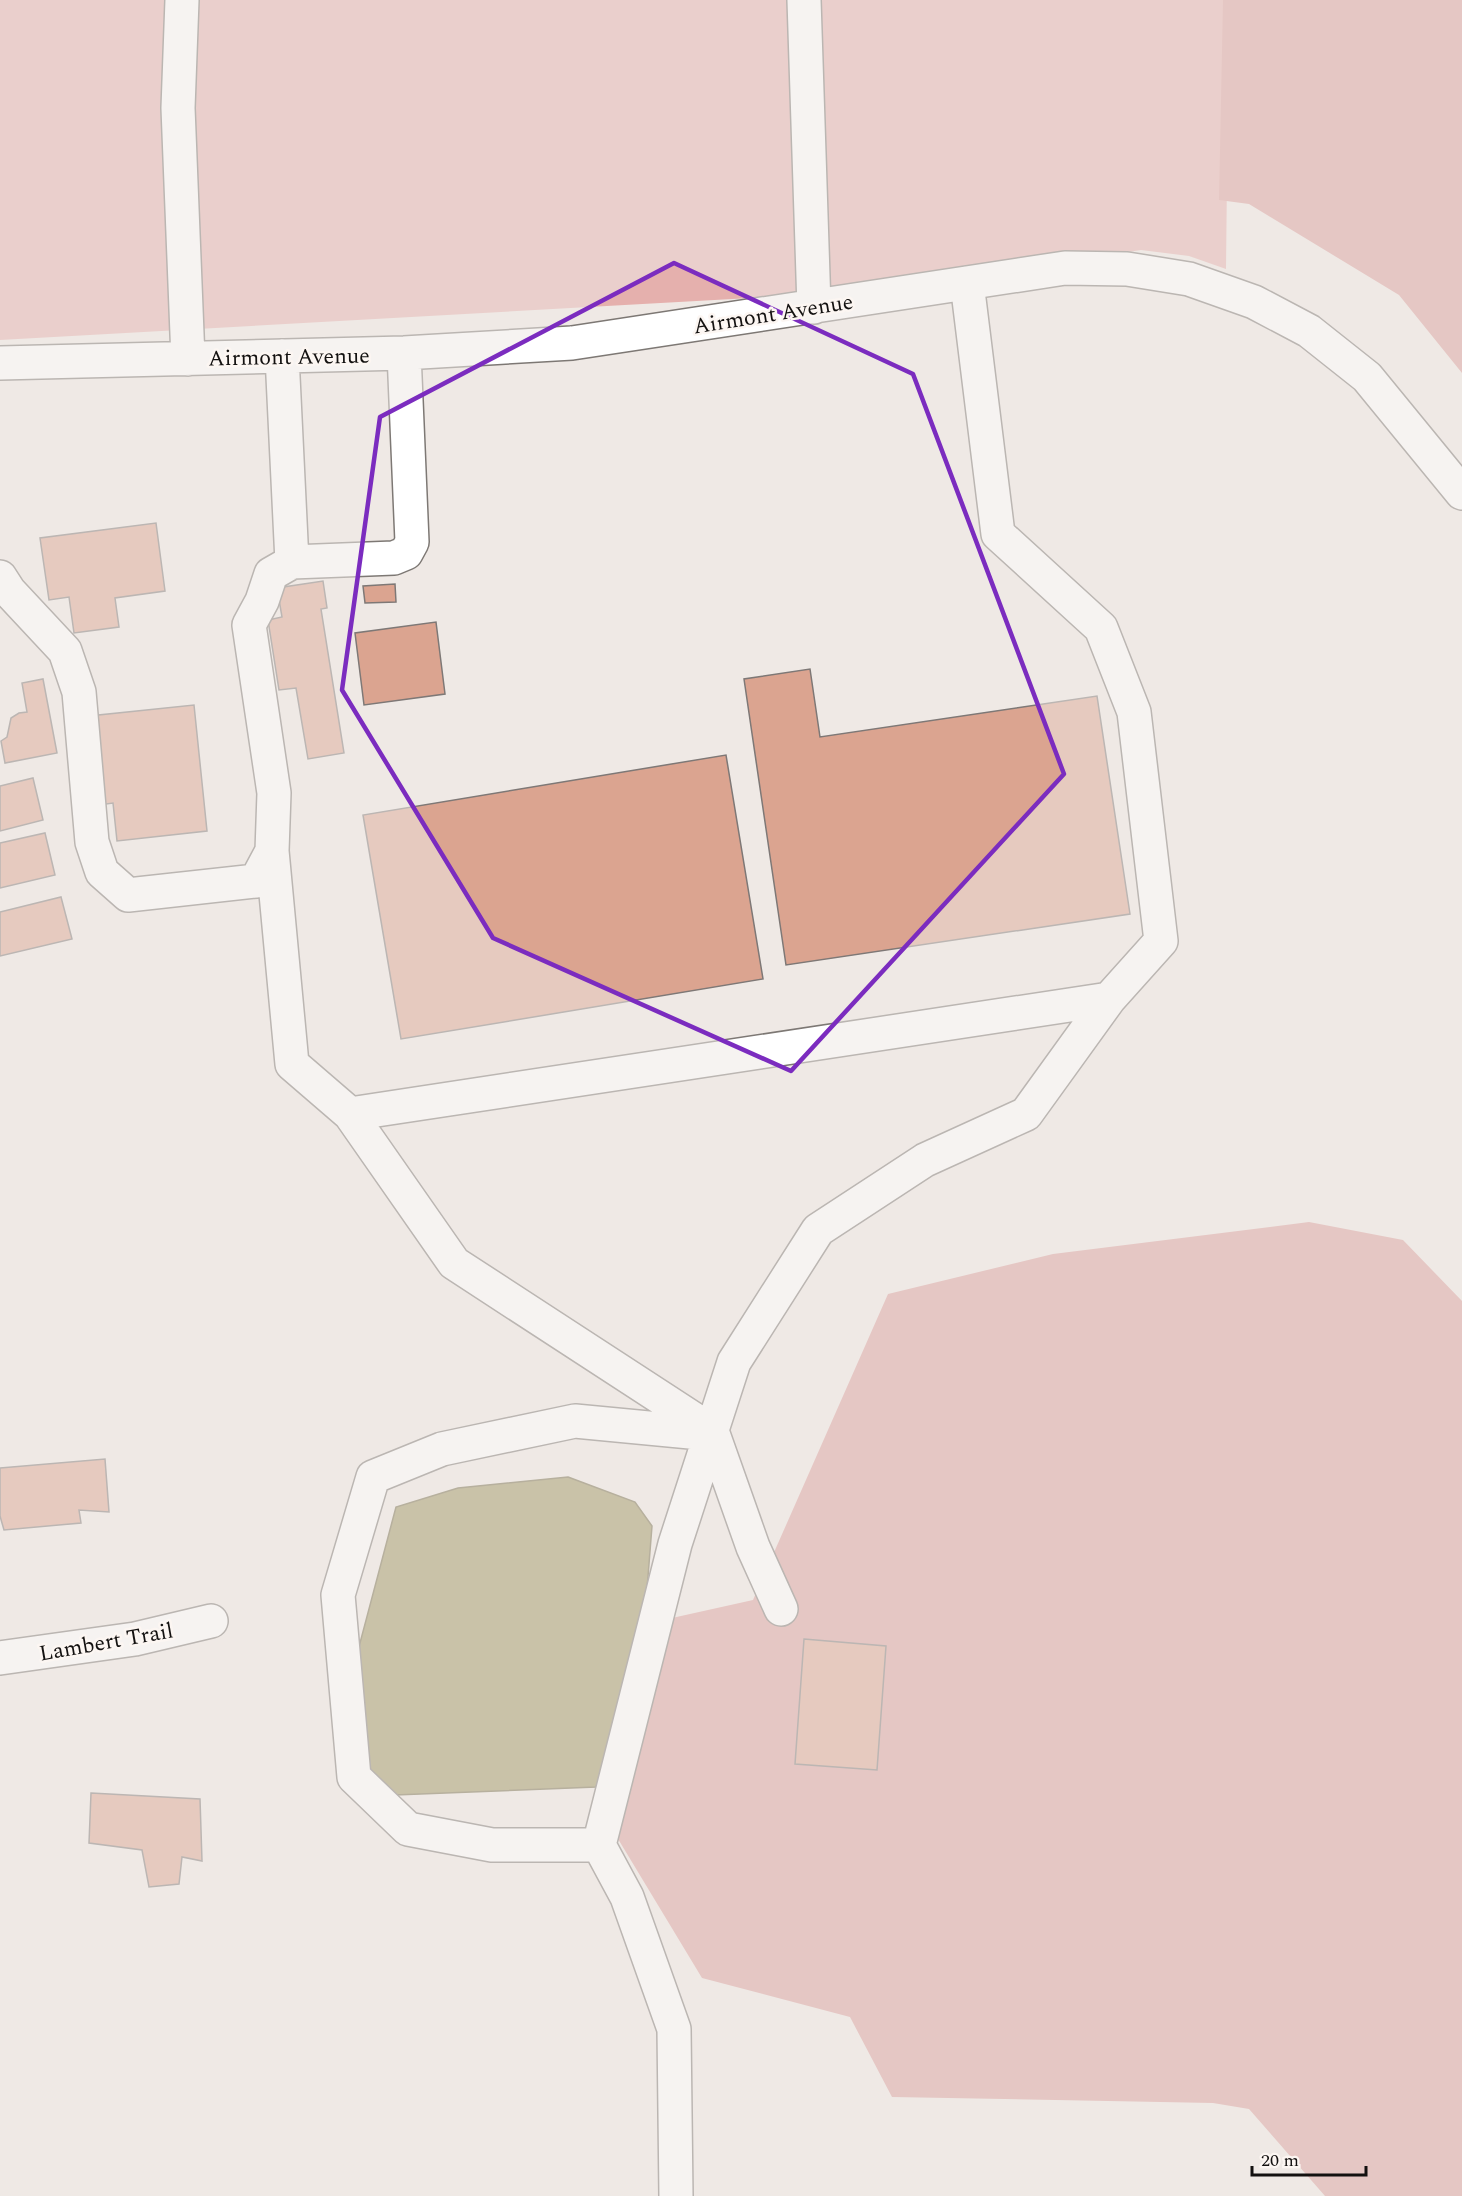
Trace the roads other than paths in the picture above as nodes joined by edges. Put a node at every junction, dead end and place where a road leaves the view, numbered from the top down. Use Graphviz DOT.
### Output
graph roads {
  1 [pos="182,0"];
  2 [pos="804,0"];
  3 [pos="967,284"];
  4 [pos="814,307"];
  5 [pos="404,353"];
  6 [pos="282,356"];
  7 [pos="188,359"];
  8 [pos="0,363"];
  9 [pos="1462,493"];
  10 [pos="292,562"];
  11 [pos="0,577"];
  12 [pos="273,851"];
  13 [pos="1109,999"];
  14 [pos="350,1114"];
  15 [pos="711,1432"];
  16 [pos="781,1609"];
  17 [pos="211,1621"];
  18 [pos="0,1658"];
  19 [pos="599,1845"];
  20 [pos="676,2196"];
  1 -- 7 [label="street"];
  2 -- 4 [label="street"];
  3 -- 4 [label="street, Airmont Avenue"];
  3 -- 9 [label="street, Airmont Avenue"];
  3 -- 13 [label="street"];
  4 -- 5 [label="street, Airmont Avenue"];
  5 -- 6 [label="street, Airmont Avenue"];
  5 -- 10 [label="street"];
  6 -- 7 [label="street, Airmont Avenue"];
  6 -- 10 [label="street"];
  7 -- 8 [label="street, Airmont Avenue"];
  10 -- 12 [label="street"];
  11 -- 12 [label="street"];
  12 -- 14 [label="street"];
  13 -- 14 [label="street"];
  13 -- 15 [label="street"];
  14 -- 15 [label="street"];
  15 -- 16 [label="street"];
  15 -- 19 [label="street"];
  15 -- 19 [label="street"];
  17 -- 18 [label="street, Lambert Trail"];
  19 -- 20 [label="street"];
}
